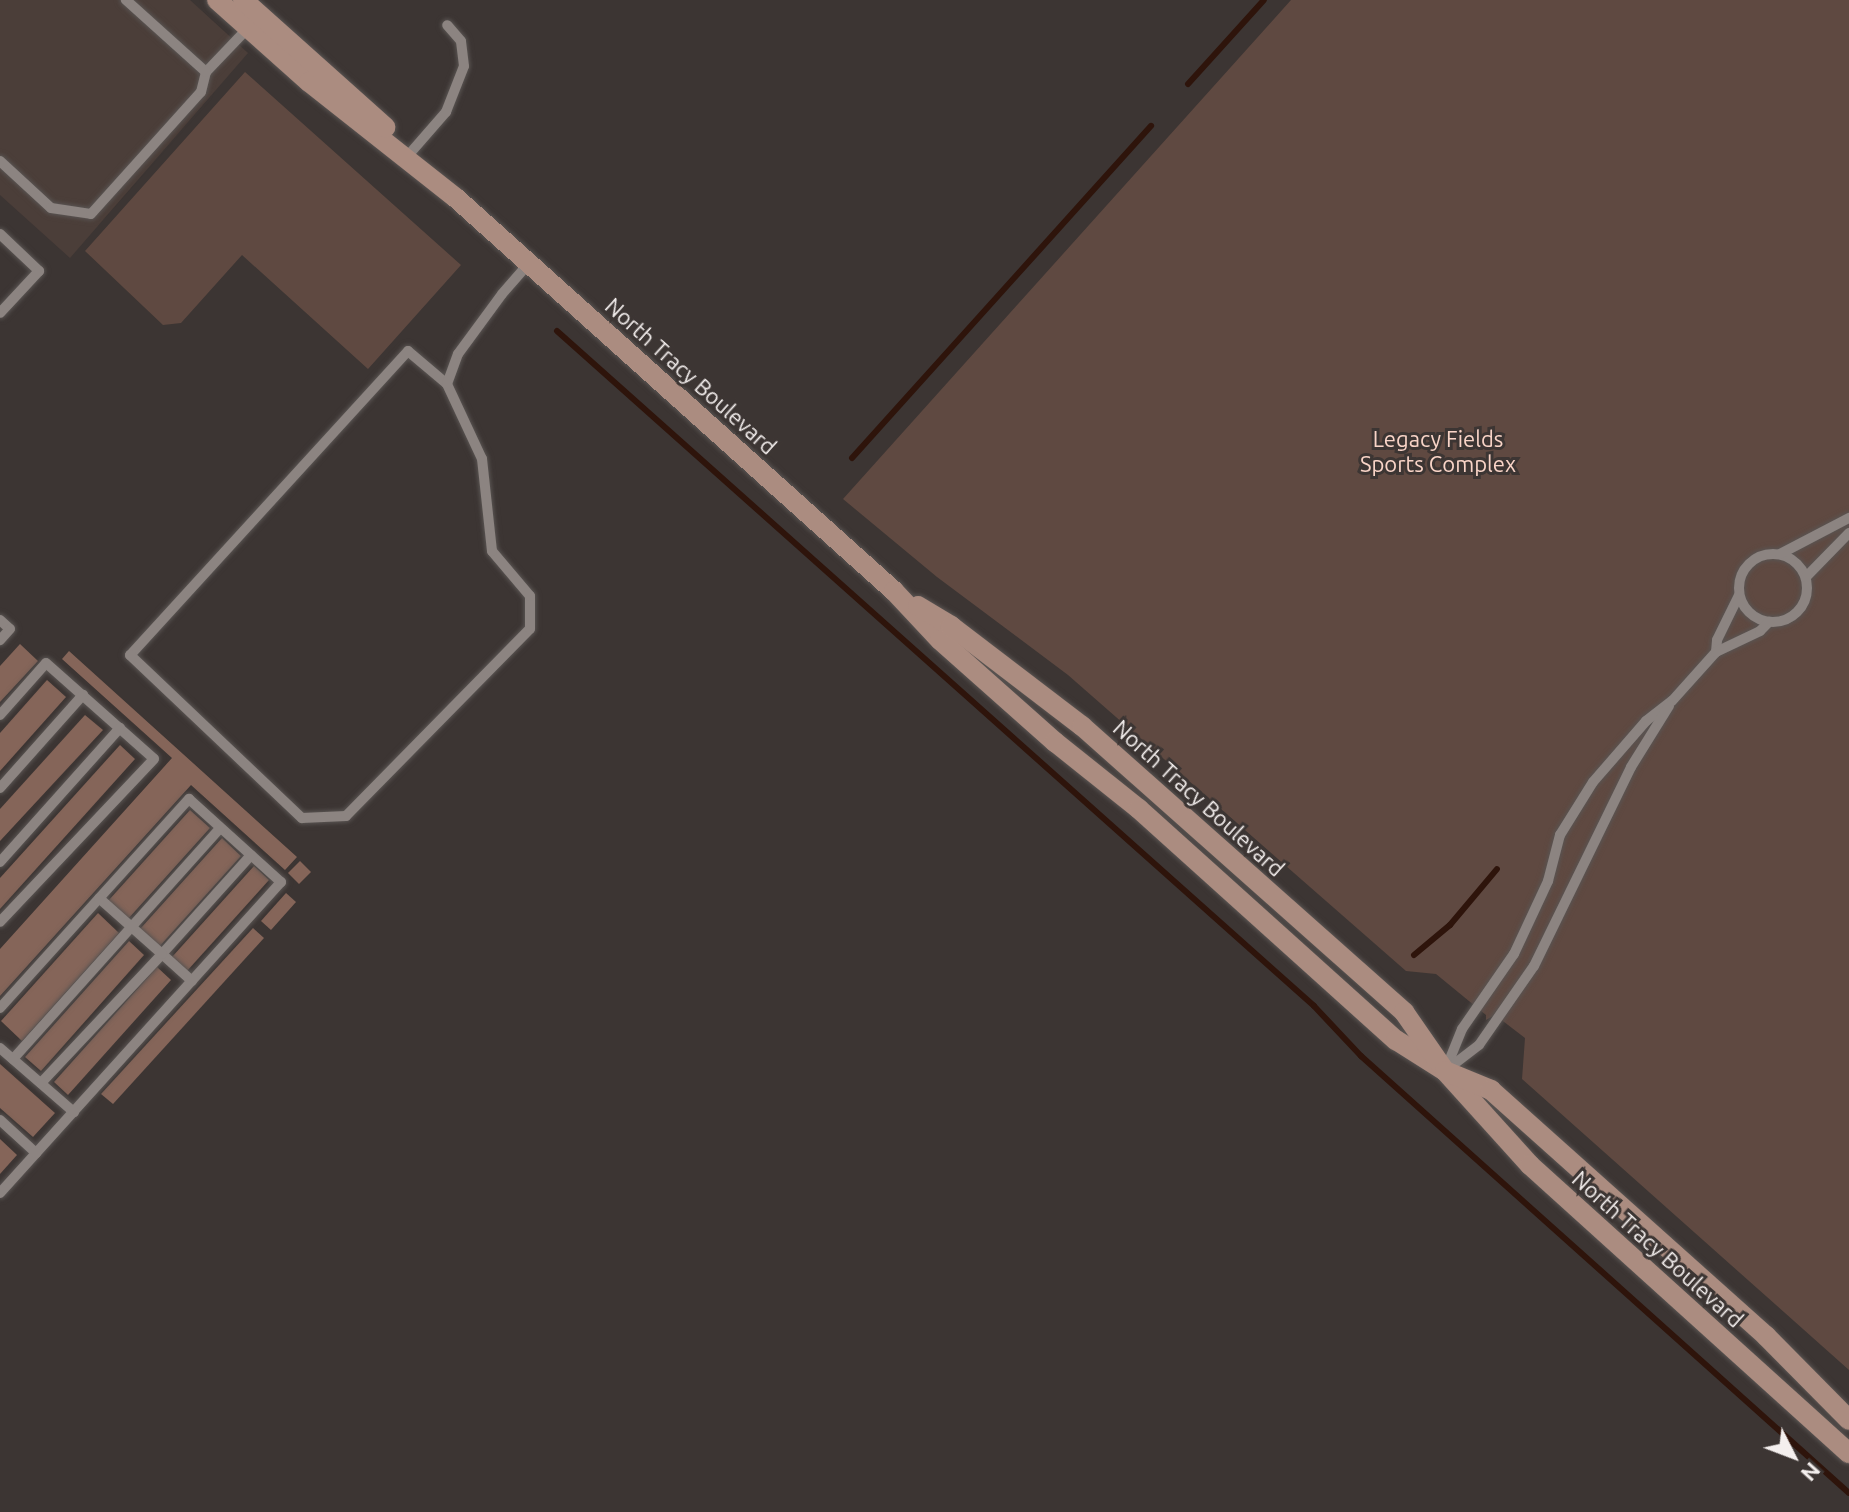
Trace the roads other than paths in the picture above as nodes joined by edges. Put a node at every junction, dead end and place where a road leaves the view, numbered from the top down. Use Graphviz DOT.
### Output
graph roads {
  1 [pos="126,0"];
  2 [pos="217,0"];
  3 [pos="243,0"];
  4 [pos="447,25"];
  5 [pos="248,28"];
  6 [pos="206,72"];
  7 [pos="412,151"];
  8 [pos="0,161"];
  9 [pos="456,198"];
  10 [pos="0,234"];
  11 [pos="529,263"];
  12 [pos="0,313"];
  13 [pos="447,384"];
  14 [pos="1849,518"];
  15 [pos="1849,533"];
  16 [pos="1780,554"];
  17 [pos="1806,577"];
  18 [pos="894,591"];
  19 [pos="1739,595"];
  20 [pos="0,620"];
  21 [pos="1769,622"];
  22 [pos="0,640"];
  23 [pos="1716,652"];
  24 [pos="83,695"];
  25 [pos="1672,701"];
  26 [pos="0,715"];
  27 [pos="120,728"];
  28 [pos="0,788"];
  29 [pos="220,828"];
  30 [pos="251,855"];
  31 [pos="0,862"];
  32 [pos="99,898"];
  33 [pos="0,922"];
  34 [pos="131,926"];
  35 [pos="162,954"];
  36 [pos="192,981"];
  37 [pos="0,1008"];
  38 [pos="0,1048"];
  39 [pos="13,1059"];
  40 [pos="1445,1071"];
  41 [pos="41,1083"];
  42 [pos="74,1112"];
  43 [pos="0,1120"];
  44 [pos="36,1153"];
  45 [pos="0,1193"];
  46 [pos="1849,1420"];
  47 [pos="1849,1453"];
  1 -- 6 [label="lane"];
  2 -- 5 [label="main road, North Tracy Boulevard"];
  3 -- 7 [label="main road, North Tracy Boulevard"];
  4 -- 7 [label="lane"];
  5 -- 6 [label="lane"];
  5 -- 9 [label="main road, North Tracy Boulevard"];
  6 -- 8 [label="lane"];
  7 -- 9 [label="main road, North Tracy Boulevard"];
  9 -- 11 [label="main road, North Tracy Boulevard"];
  10 -- 12 [label="lane"];
  11 -- 13 [label="lane"];
  11 -- 18 [label="main road, North Tracy Boulevard"];
  13 -- 13 [label="lane"];
  14 -- 16 [label="lane"];
  15 -- 17 [label="lane"];
  16 -- 17 [label="lane"];
  16 -- 19 [label="lane"];
  17 -- 21 [label="lane"];
  18 -- 40 [label="main road, North Tracy Boulevard"];
  18 -- 40 [label="main road, North Tracy Boulevard"];
  19 -- 21 [label="lane"];
  19 -- 23 [label="lane"];
  20 -- 22 [label="lane"];
  21 -- 23 [label="lane"];
  23 -- 25 [label="lane"];
  24 -- 26 [label="lane"];
  24 -- 27 [label="lane"];
  24 -- 28 [label="lane"];
  25 -- 40 [label="lane"];
  25 -- 40 [label="lane"];
  27 -- 31 [label="lane"];
  27 -- 33 [label="lane"];
  29 -- 30 [label="lane"];
  29 -- 32 [label="lane"];
  29 -- 34 [label="lane"];
  30 -- 35 [label="lane"];
  30 -- 36 [label="lane"];
  32 -- 34 [label="lane"];
  32 -- 37 [label="lane"];
  34 -- 35 [label="lane"];
  34 -- 39 [label="lane"];
  35 -- 36 [label="lane"];
  35 -- 41 [label="lane"];
  36 -- 42 [label="lane"];
  38 -- 39 [label="lane"];
  39 -- 41 [label="lane"];
  40 -- 46 [label="main road, North Tracy Boulevard"];
  40 -- 47 [label="main road, North Tracy Boulevard"];
  41 -- 42 [label="lane"];
  42 -- 44 [label="lane"];
  43 -- 44 [label="lane"];
  44 -- 45 [label="lane"];
}
